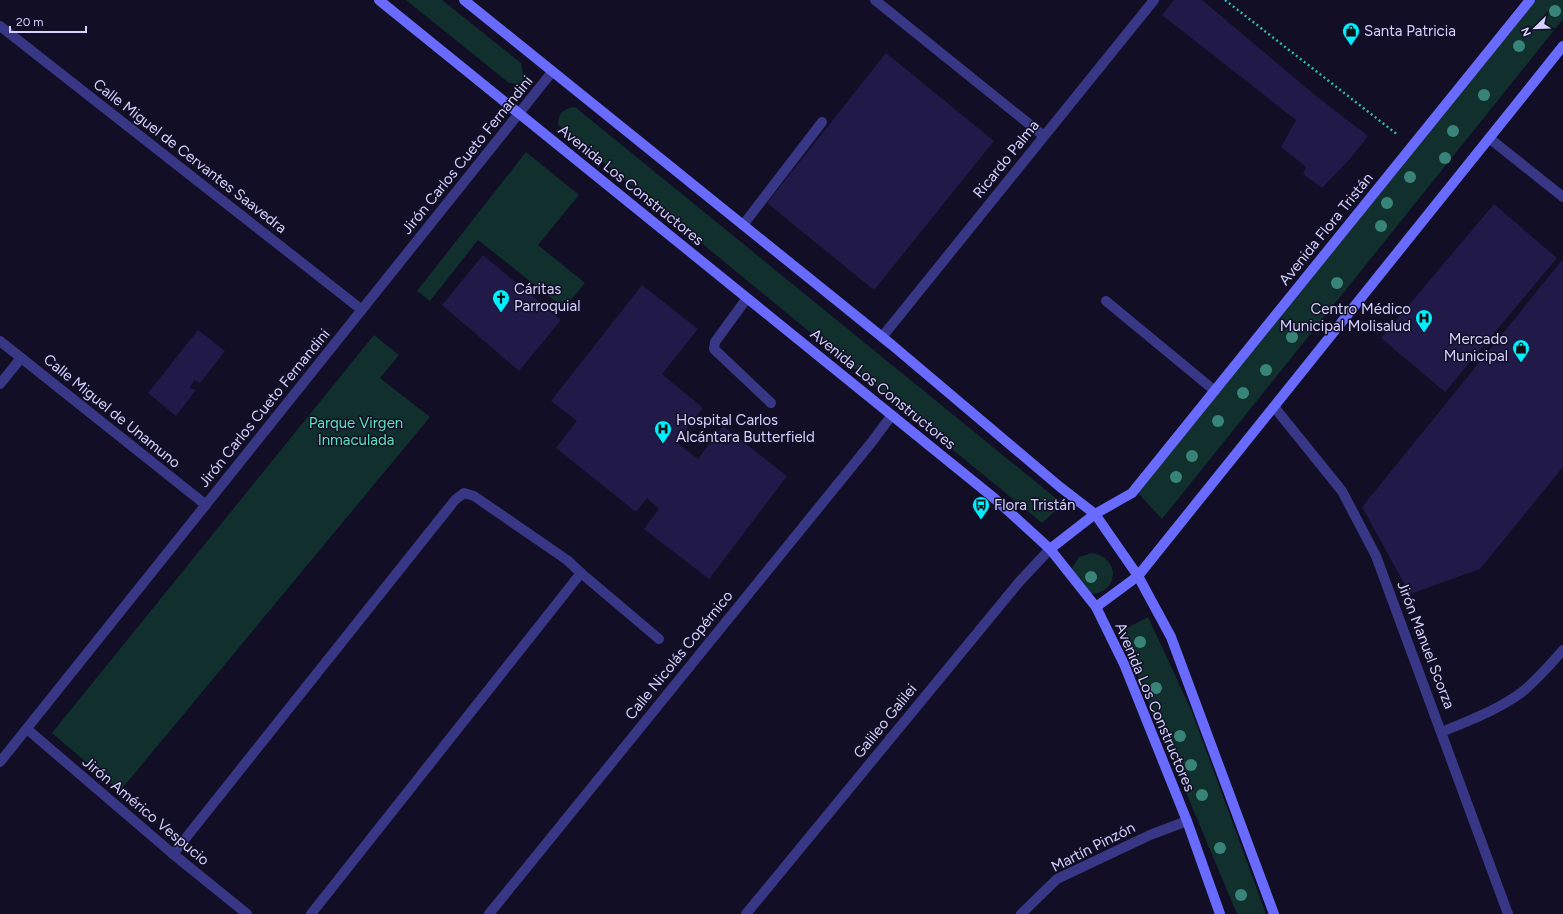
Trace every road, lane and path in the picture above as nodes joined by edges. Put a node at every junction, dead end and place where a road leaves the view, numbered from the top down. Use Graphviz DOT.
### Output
graph roads {
  1 [pos="379,0"];
  2 [pos="464,0"];
  3 [pos="875,0"];
  4 [pos="1154,0"];
  5 [pos="1225,0"];
  6 [pos="1530,0"];
  7 [pos="0,26"];
  8 [pos="1563,46"];
  9 [pos="552,72"];
  10 [pos="519,113"];
  11 [pos="822,122"];
  12 [pos="1044,136"];
  13 [pos="1489,138"];
  14 [pos="1412,147"];
  15 [pos="1563,197"];
  16 [pos="743,225"];
  17 [pos="747,298"];
  18 [pos="1106,301"];
  19 [pos="362,310"];
  20 [pos="882,337"];
  21 [pos="0,341"];
  22 [pos="21,358"];
  23 [pos="0,384"];
  24 [pos="1215,391"];
  25 [pos="771,403"];
  26 [pos="1275,408"];
  27 [pos="892,415"];
  28 [pos="206,505"];
  29 [pos="1095,514"];
  30 [pos="1050,549"];
  31 [pos="581,573"];
  32 [pos="1138,576"];
  33 [pos="1096,607"];
  34 [pos="659,639"];
  35 [pos="1563,650"];
  36 [pos="27,729"];
  37 [pos="1442,732"];
  38 [pos="0,762"];
  39 [pos="1187,821"];
  40 [pos="173,854"];
  41 [pos="247,914"];
  42 [pos="311,914"];
  43 [pos="488,914"];
  44 [pos="746,914"];
  45 [pos="1021,914"];
  46 [pos="1220,914"];
  47 [pos="1274,914"];
  48 [pos="1508,914"];
  1 -- 10 [label="street, Avenida Los Constructores"];
  2 -- 9 [label="street"];
  3 -- 12 [label="street"];
  4 -- 12 [label="street, Ricardo Palma"];
  5 -- 14 [label="path"];
  6 -- 14 [label="street, Avenida Flora Tristán"];
  7 -- 19 [label="street, Calle Miguel de Cervantes Saavedra"];
  8 -- 13 [label="street"];
  9 -- 10 [label="street, Jirón Carlos Cueto Fernandini"];
  9 -- 16 [label="street"];
  10 -- 17 [label="street, Avenida Los Constructores"];
  10 -- 19 [label="street, Jirón Carlos Cueto Fernandini"];
  11 -- 16 [label="street"];
  12 -- 20 [label="street, Ricardo Palma"];
  13 -- 15 [label="street"];
  13 -- 26 [label="street"];
  14 -- 24 [label="street, Avenida Flora Tristán"];
  16 -- 20 [label="street"];
  17 -- 25 [label="street"];
  17 -- 27 [label="street, Avenida Los Constructores"];
  18 -- 24 [label="street"];
  19 -- 28 [label="street, Jirón Carlos Cueto Fernandini"];
  20 -- 29 [label="street"];
  21 -- 22 [label="street, Calle Miguel de Unamuno"];
  22 -- 23 [label="street"];
  22 -- 28 [label="street, Calle Miguel de Unamuno"];
  24 -- 29 [label="street, Avenida Flora Tristán"];
  26 -- 32 [label="street"];
  26 -- 37 [label="street, Jirón Manuel Scorza"];
  27 -- 30 [label="street, Avenida Los Constructores"];
  27 -- 43 [label="street, Calle Nicolás Copérnico"];
  28 -- 36 [label="street, Jirón Carlos Cueto Fernandini"];
  29 -- 30 [label="street, Avenida Flora Tristán"];
  29 -- 32 [label="street"];
  30 -- 33 [label="street, Avenida Los Constructores"];
  30 -- 44 [label="street, Galileo Galilei"];
  31 -- 34 [label="street"];
  31 -- 40 [label="street"];
  31 -- 42 [label="street"];
  32 -- 33 [label="street"];
  32 -- 47 [label="street"];
  33 -- 39 [label="street, Avenida Los Constructores"];
  35 -- 37 [label="street"];
  36 -- 38 [label="street, Jirón Carlos Cueto Fernandini"];
  36 -- 40 [label="street, Jirón Américo Vespucio"];
  37 -- 48 [label="street, Jirón Manuel Scorza"];
  39 -- 45 [label="street, Martín Pinzón"];
  39 -- 46 [label="street, Avenida Los Constructores"];
  40 -- 41 [label="street, Jirón Américo Vespucio"];
}
